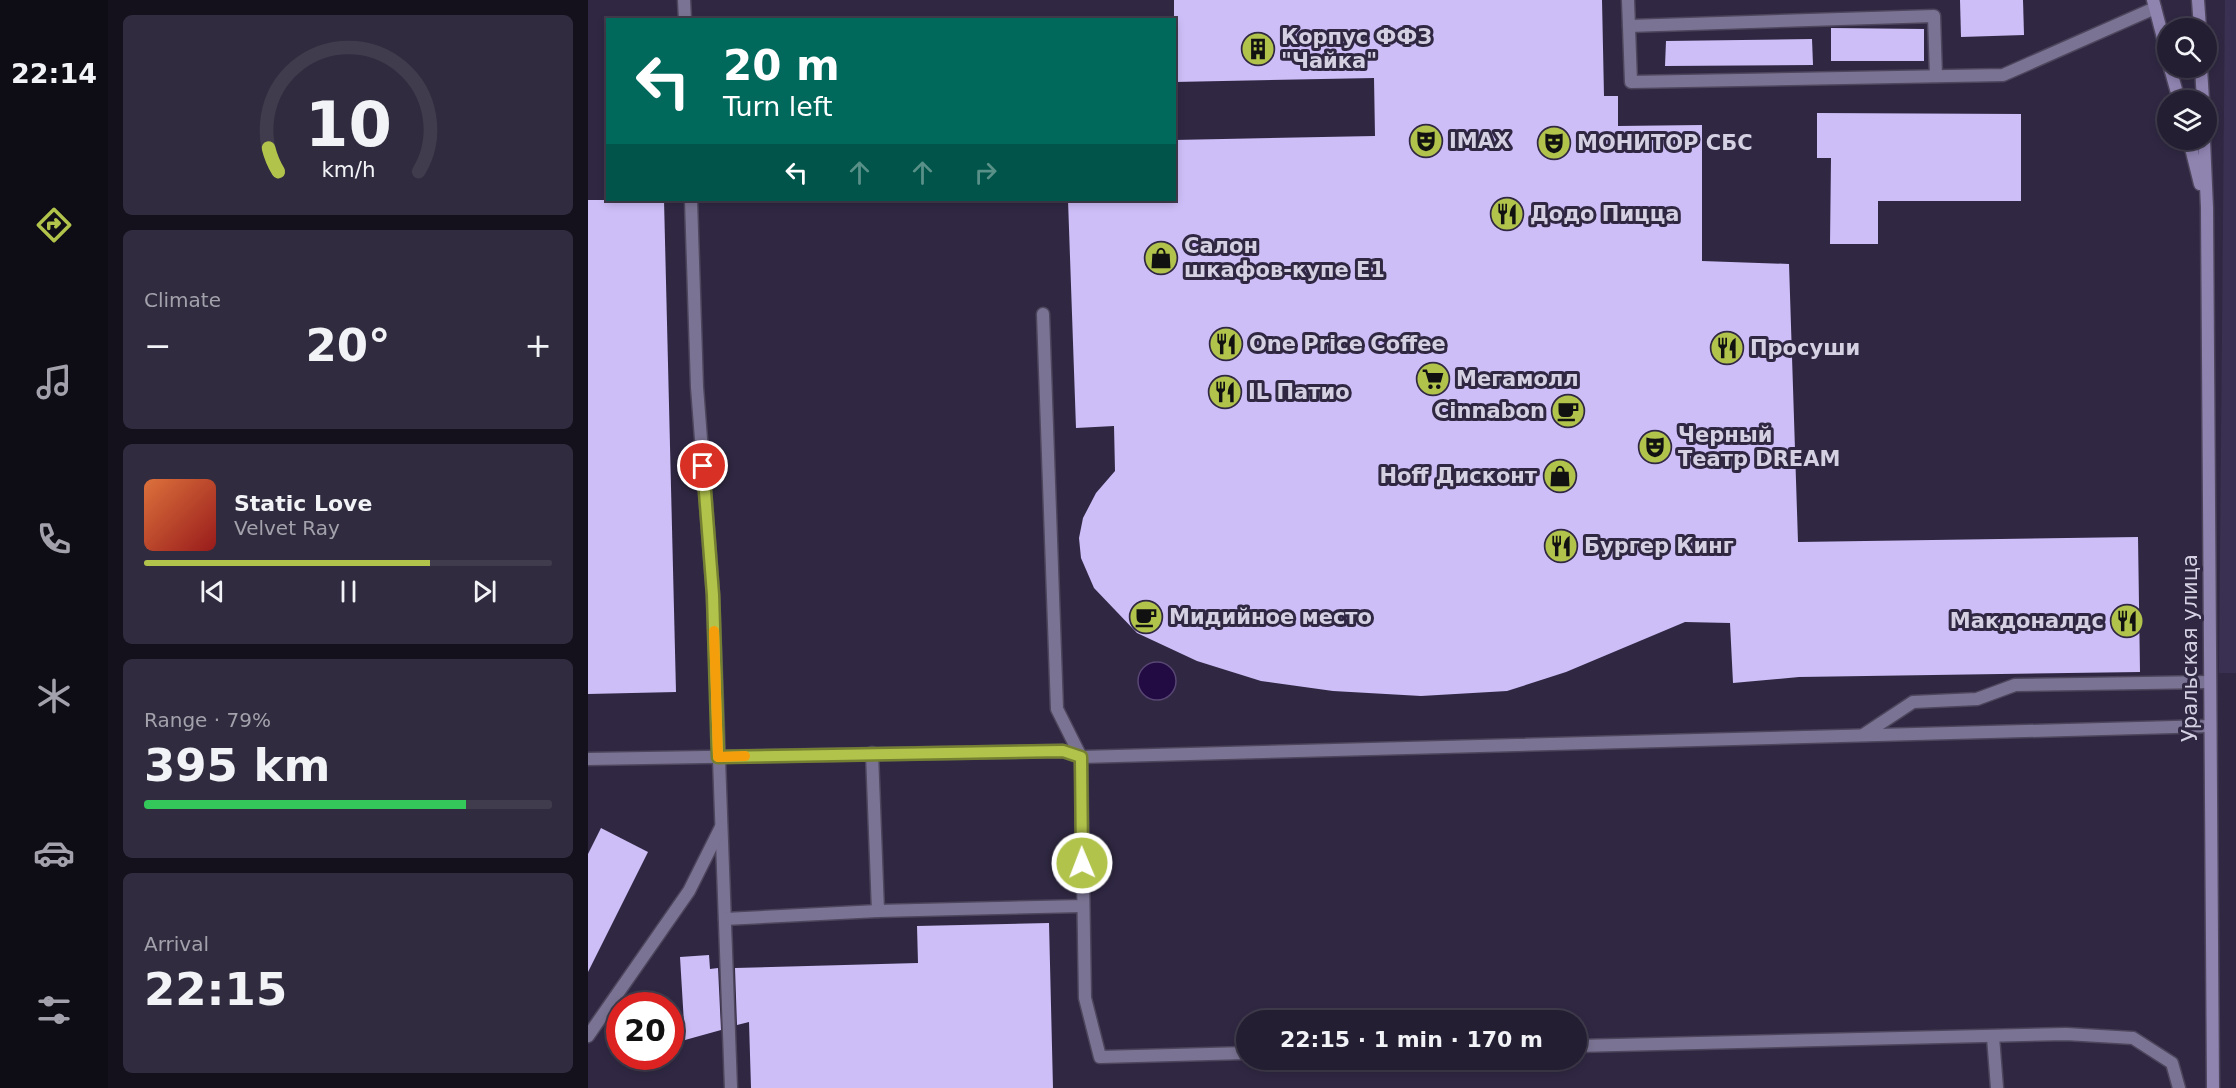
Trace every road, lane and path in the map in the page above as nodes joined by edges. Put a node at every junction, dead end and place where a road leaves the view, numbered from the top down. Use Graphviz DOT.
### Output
graph roads {
  1 [pos="684,0"];
  2 [pos="1628,0"];
  3 [pos="2199,0"];
  4 [pos="2154,4"];
  5 [pos="685,18"];
  6 [pos="2200,18"];
  7 [pos="1629,26"];
  8 [pos="1936,76"];
  9 [pos="2192,150"];
  10 [pos="2204,150"];
  11 [pos="691,201"];
  12 [pos="2207,208"];
  13 [pos="1043,314"];
  14 [pos="2209,682"];
  15 [pos="2210,726"];
  16 [pos="1862,735"];
  17 [pos="872,753"];
  18 [pos="718,757"];
  19 [pos="1081,757"];
  20 [pos="588,759"];
  21 [pos="721,826"];
  22 [pos="1082,906"];
  23 [pos="878,911"];
  24 [pos="725,919"];
  25 [pos="588,1036"];
  26 [pos="1993,1037"];
  27 [pos="1587,1046"];
  28 [pos="1236,1053"];
  29 [pos="731,1088"];
  30 [pos="1997,1088"];
  31 [pos="2179,1088"];
  32 [pos="2213,1088"];
  1 -- 5 [label="lane"];
  2 -- 7 [label="lane"];
  3 -- 6 [label="main road"];
  4 -- 8 [label="lane"];
  7 -- 8 [label="lane"];
  7 -- 8 [label="lane"];
  9 -- 12 [label="main road, Уральская улица"];
  10 -- 12 [label="main road, Уральская улица"];
  11 -- 18 [label="lane"];
  12 -- 14 [label="main road, Уральская улица"];
  13 -- 19 [label="lane"];
  14 -- 15 [label="main road, Уральская улица"];
  14 -- 16 [label="lane"];
  15 -- 16 [label="lane"];
  15 -- 32 [label="main road, Уральская улица"];
  16 -- 19 [label="lane"];
  17 -- 18 [label="lane"];
  17 -- 19 [label="lane"];
  17 -- 23 [label="lane"];
  18 -- 20 [label="lane"];
  18 -- 21 [label="lane"];
  19 -- 22 [label="lane"];
  21 -- 24 [label="lane"];
  21 -- 25 [label="lane"];
  22 -- 23 [label="lane"];
  22 -- 28 [label="lane"];
  23 -- 24 [label="lane"];
  24 -- 29 [label="lane"];
  26 -- 27 [label="lane"];
  26 -- 30 [label="lane"];
  26 -- 31 [label="lane"];
}
